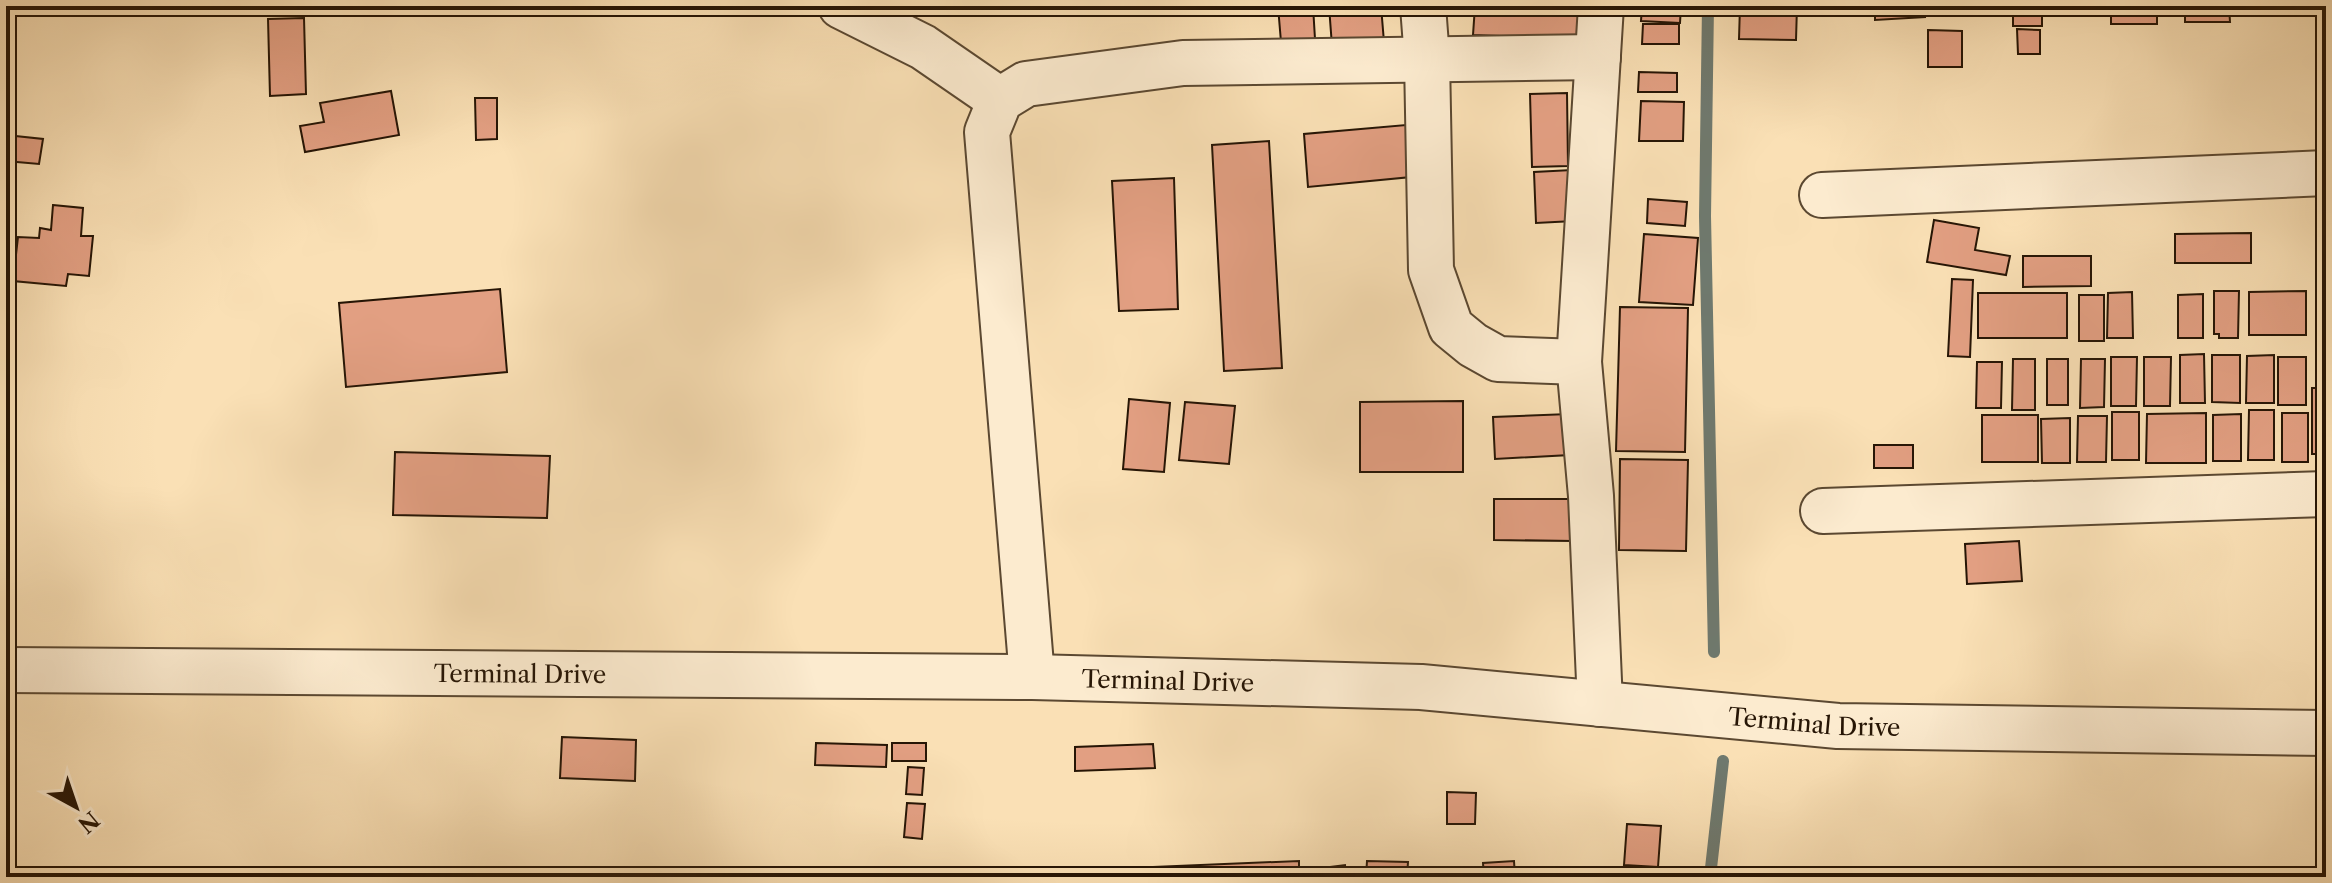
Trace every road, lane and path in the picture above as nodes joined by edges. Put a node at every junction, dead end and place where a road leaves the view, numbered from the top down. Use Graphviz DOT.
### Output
graph roads {
  1 [pos="841,6"];
  2 [pos="1423,6"];
  3 [pos="1601,6"];
  4 [pos="1598,57"];
  5 [pos="1427,59"];
  6 [pos="1000,100"];
  7 [pos="2326,173"];
  8 [pos="1822,195"];
  9 [pos="1579,362"];
  10 [pos="2326,494"];
  11 [pos="1823,511"];
  12 [pos="6,670"];
  13 [pos="1032,677"];
  14 [pos="1600,704"];
  15 [pos="2326,733"];
  1 -- 6 [label="street"];
  2 -- 5 [label="street"];
  3 -- 4 [label="street"];
  4 -- 5 [label="street"];
  4 -- 9 [label="street"];
  5 -- 6 [label="street"];
  5 -- 9 [label="street"];
  6 -- 13 [label="street"];
  7 -- 8 [label="street"];
  9 -- 14 [label="street"];
  10 -- 11 [label="street"];
  12 -- 13 [label="street, Terminal Drive"];
  13 -- 14 [label="street, Terminal Drive"];
  14 -- 15 [label="street, Terminal Drive"];
}
